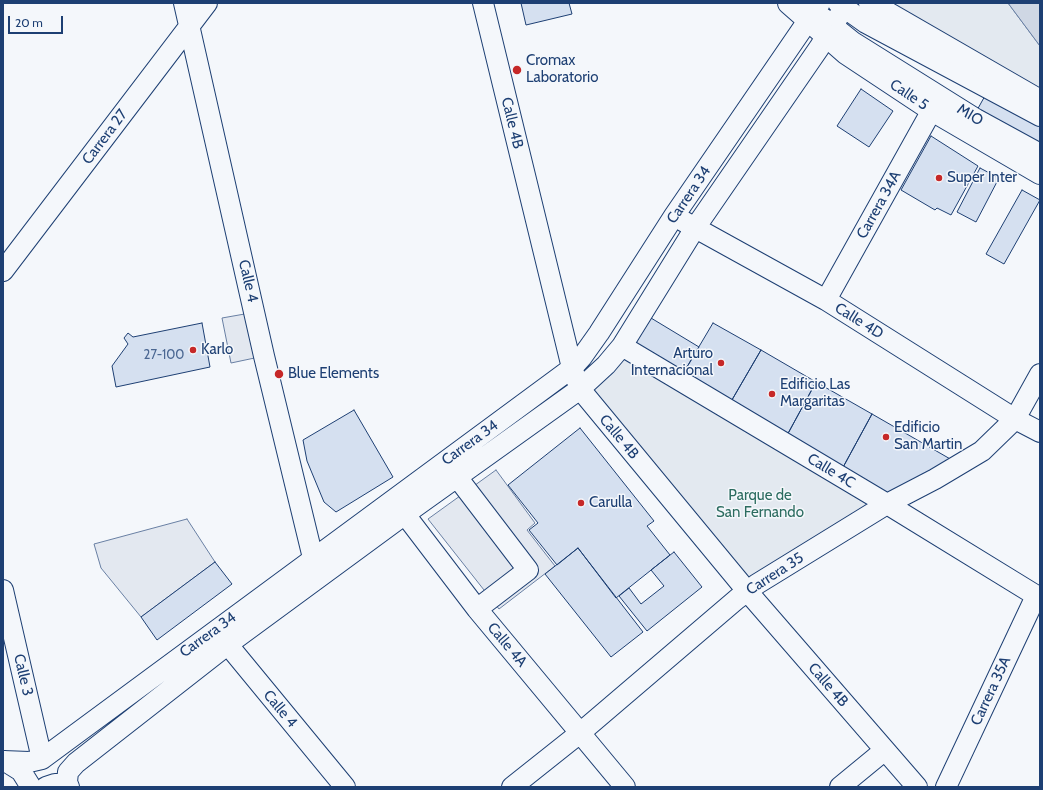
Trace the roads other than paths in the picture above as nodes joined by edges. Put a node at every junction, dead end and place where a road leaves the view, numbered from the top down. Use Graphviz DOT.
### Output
graph roads {
  1 [pos="184,3"];
  2 [pos="207,3"];
  3 [pos="483,3"];
  4 [pos="789,3"];
  5 [pos="870,3"];
  6 [pos="843,5"];
  7 [pos="812,9"];
  8 [pos="189,27"];
  9 [pos="830,31"];
  10 [pos="1040,101"];
  11 [pos="932,110"];
  12 [pos="1040,116"];
  13 [pos="1040,154"];
  14 [pos="1040,173"];
  15 [pos="674,216"];
  16 [pos="694,228"];
  17 [pos="3,271"];
  18 [pos="826,300"];
  19 [pos="622,346"];
  20 [pos="572,368"];
  21 [pos="1040,374"];
  22 [pos="580,389"];
  23 [pos="1015,419"];
  24 [pos="1040,432"];
  25 [pos="457,478"];
  26 [pos="887,504"];
  27 [pos="399,507"];
  28 [pos="313,558"];
  29 [pos="3,590"];
  30 [pos="747,591"];
  31 [pos="1038,597"];
  32 [pos="477,609"];
  33 [pos="216,630"];
  34 [pos="228,645"];
  35 [pos="580,733"];
  36 [pos="885,750"];
  37 [pos="42,759"];
  38 [pos="4,761"];
  39 [pos="31,787"];
  40 [pos="46,787"];
  41 [pos="65,787"];
  42 [pos="69,787"];
  43 [pos="345,787"];
  44 [pos="512,787"];
  45 [pos="625,787"];
  46 [pos="840,787"];
  47 [pos="917,787"];
  48 [pos="946,787"];
  1 -- 8 [label="street, Calle 4"];
  2 -- 8 [label="street, Carrera 27"];
  3 -- 20 [label="street, Calle 4B"];
  4 -- 7 [label="main road, Calle 5"];
  5 -- 10 [label="main road"];
  6 -- 9 [label="street, Carrera 34"];
  6 -- 12 [label="street"];
  7 -- 9 [label="main road, Calle 5"];
  7 -- 15 [label="street, Carrera 34"];
  8 -- 17 [label="street, Carrera 27"];
  8 -- 28 [label="street, Calle 4"];
  9 -- 11 [label="main road, Calle 5"];
  9 -- 13 [label="street, MIO"];
  9 -- 16 [label="street, Carrera 34"];
  11 -- 14 [label="main road, Calle 5"];
  11 -- 18 [label="street, Carrera 34A"];
  15 -- 16 [label="street, Calle 4D"];
  15 -- 20 [label="street, Carrera 34"];
  16 -- 18 [label="street, Calle 4D"];
  16 -- 19 [label="street, Carrera 34"];
  18 -- 23 [label="street, Calle 4D"];
  19 -- 22 [label="street, Carrera 34"];
  19 -- 26 [label="street, Calle 4C"];
  20 -- 22 [label="street, Calle 4B"];
  20 -- 27 [label="street, Carrera 34"];
  21 -- 23 [label="street, Carrera 35"];
  22 -- 25 [label="street, Carrera 34"];
  22 -- 30 [label="street, Calle 4B"];
  23 -- 24 [label="street, Calle 4D"];
  23 -- 26 [label="street, Carrera 35"];
  25 -- 27 [label="street, Carrera 34"];
  25 -- 32 [label="street"];
  26 -- 30 [label="street, Carrera 35"];
  26 -- 31 [label="street, Calle 4C"];
  27 -- 28 [label="street, Carrera 34"];
  27 -- 32 [label="street, Calle 4A"];
  27 -- 34 [label="street, Carrera 34"];
  28 -- 33 [label="street, Carrera 34"];
  29 -- 37 [label="street, Calle 3"];
  30 -- 35 [label="street, Carrera 35"];
  30 -- 36 [label="street, Calle 4B"];
  31 -- 48 [label="street, Carrera 35A"];
  32 -- 35 [label="street, Calle 4A"];
  33 -- 34 [label="street, Calle 4"];
  33 -- 37 [label="street, Carrera 34"];
  34 -- 42 [label="street, Carrera 34"];
  34 -- 43 [label="street, Calle 4"];
  35 -- 44 [label="street, Carrera 35"];
  35 -- 45 [label="street, Calle 4A"];
  36 -- 46 [label="street"];
  36 -- 47 [label="street, Calle 4B"];
  37 -- 38 [label="street, Carrera 34"];
  38 -- 39 [label="street, Carrera 34"];
  40 -- 41 [label="street"];
}
